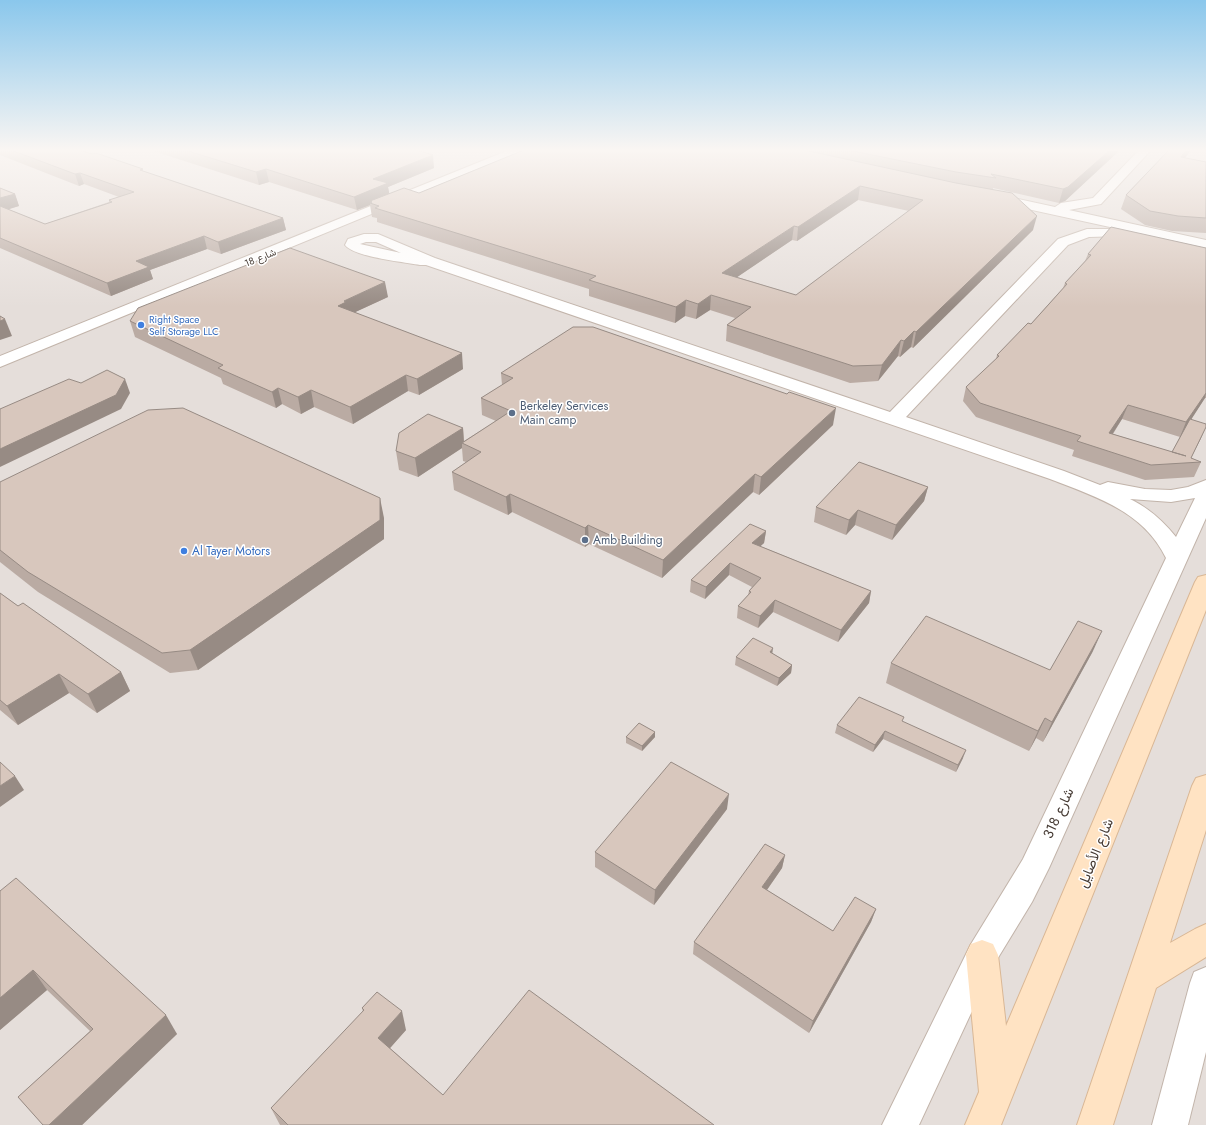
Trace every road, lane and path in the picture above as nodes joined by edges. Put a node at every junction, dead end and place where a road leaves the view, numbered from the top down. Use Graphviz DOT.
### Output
graph roads {
  1 [pos="386,202"];
  2 [pos="1003,202"];
  3 [pos="1088,202"];
  4 [pos="1098,202"];
  5 [pos="1028,208"];
  6 [pos="1060,231"];
  7 [pos="1148,234"];
  8 [pos="1206,244"];
  9 [pos="1206,250"];
  10 [pos="429,262"];
  11 [pos="0,362"];
  12 [pos="894,419"];
  13 [pos="1056,475"];
  14 [pos="1206,486"];
  15 [pos="1206,495"];
  16 [pos="1177,559"];
  17 [pos="1206,582"];
  18 [pos="1206,786"];
  19 [pos="1206,939"];
  20 [pos="982,955"];
  21 [pos="1142,979"];
  22 [pos="1206,983"];
  23 [pos="996,1093"];
  24 [pos="900,1125"];
  25 [pos="983,1125"];
  26 [pos="1095,1125"];
  27 [pos="1170,1125"];
  1 -- 11 [label="street, شارع 18"];
  2 -- 5 [label="street"];
  3 -- 5 [label="street"];
  4 -- 7 [label="street"];
  5 -- 6 [label="street"];
  5 -- 7 [label="street"];
  6 -- 7 [label="street"];
  6 -- 12 [label="street"];
  7 -- 8 [label="street"];
  7 -- 9 [label="street"];
  10 -- 12 [label="street"];
  12 -- 13 [label="street"];
  13 -- 14 [label="street"];
  13 -- 16 [label="street"];
  15 -- 16 [label="street, شارع 318"];
  16 -- 20 [label="street, شارع 318"];
  17 -- 23 [label="main road, شارع الأصايل"];
  18 -- 21 [label="main road"];
  19 -- 21 [label="main road"];
  20 -- 23 [label="main road"];
  20 -- 24 [label="street, شارع 318"];
  21 -- 26 [label="main road"];
  22 -- 27 [label="street"];
  23 -- 25 [label="main road, شارع الأصايل"];
}
